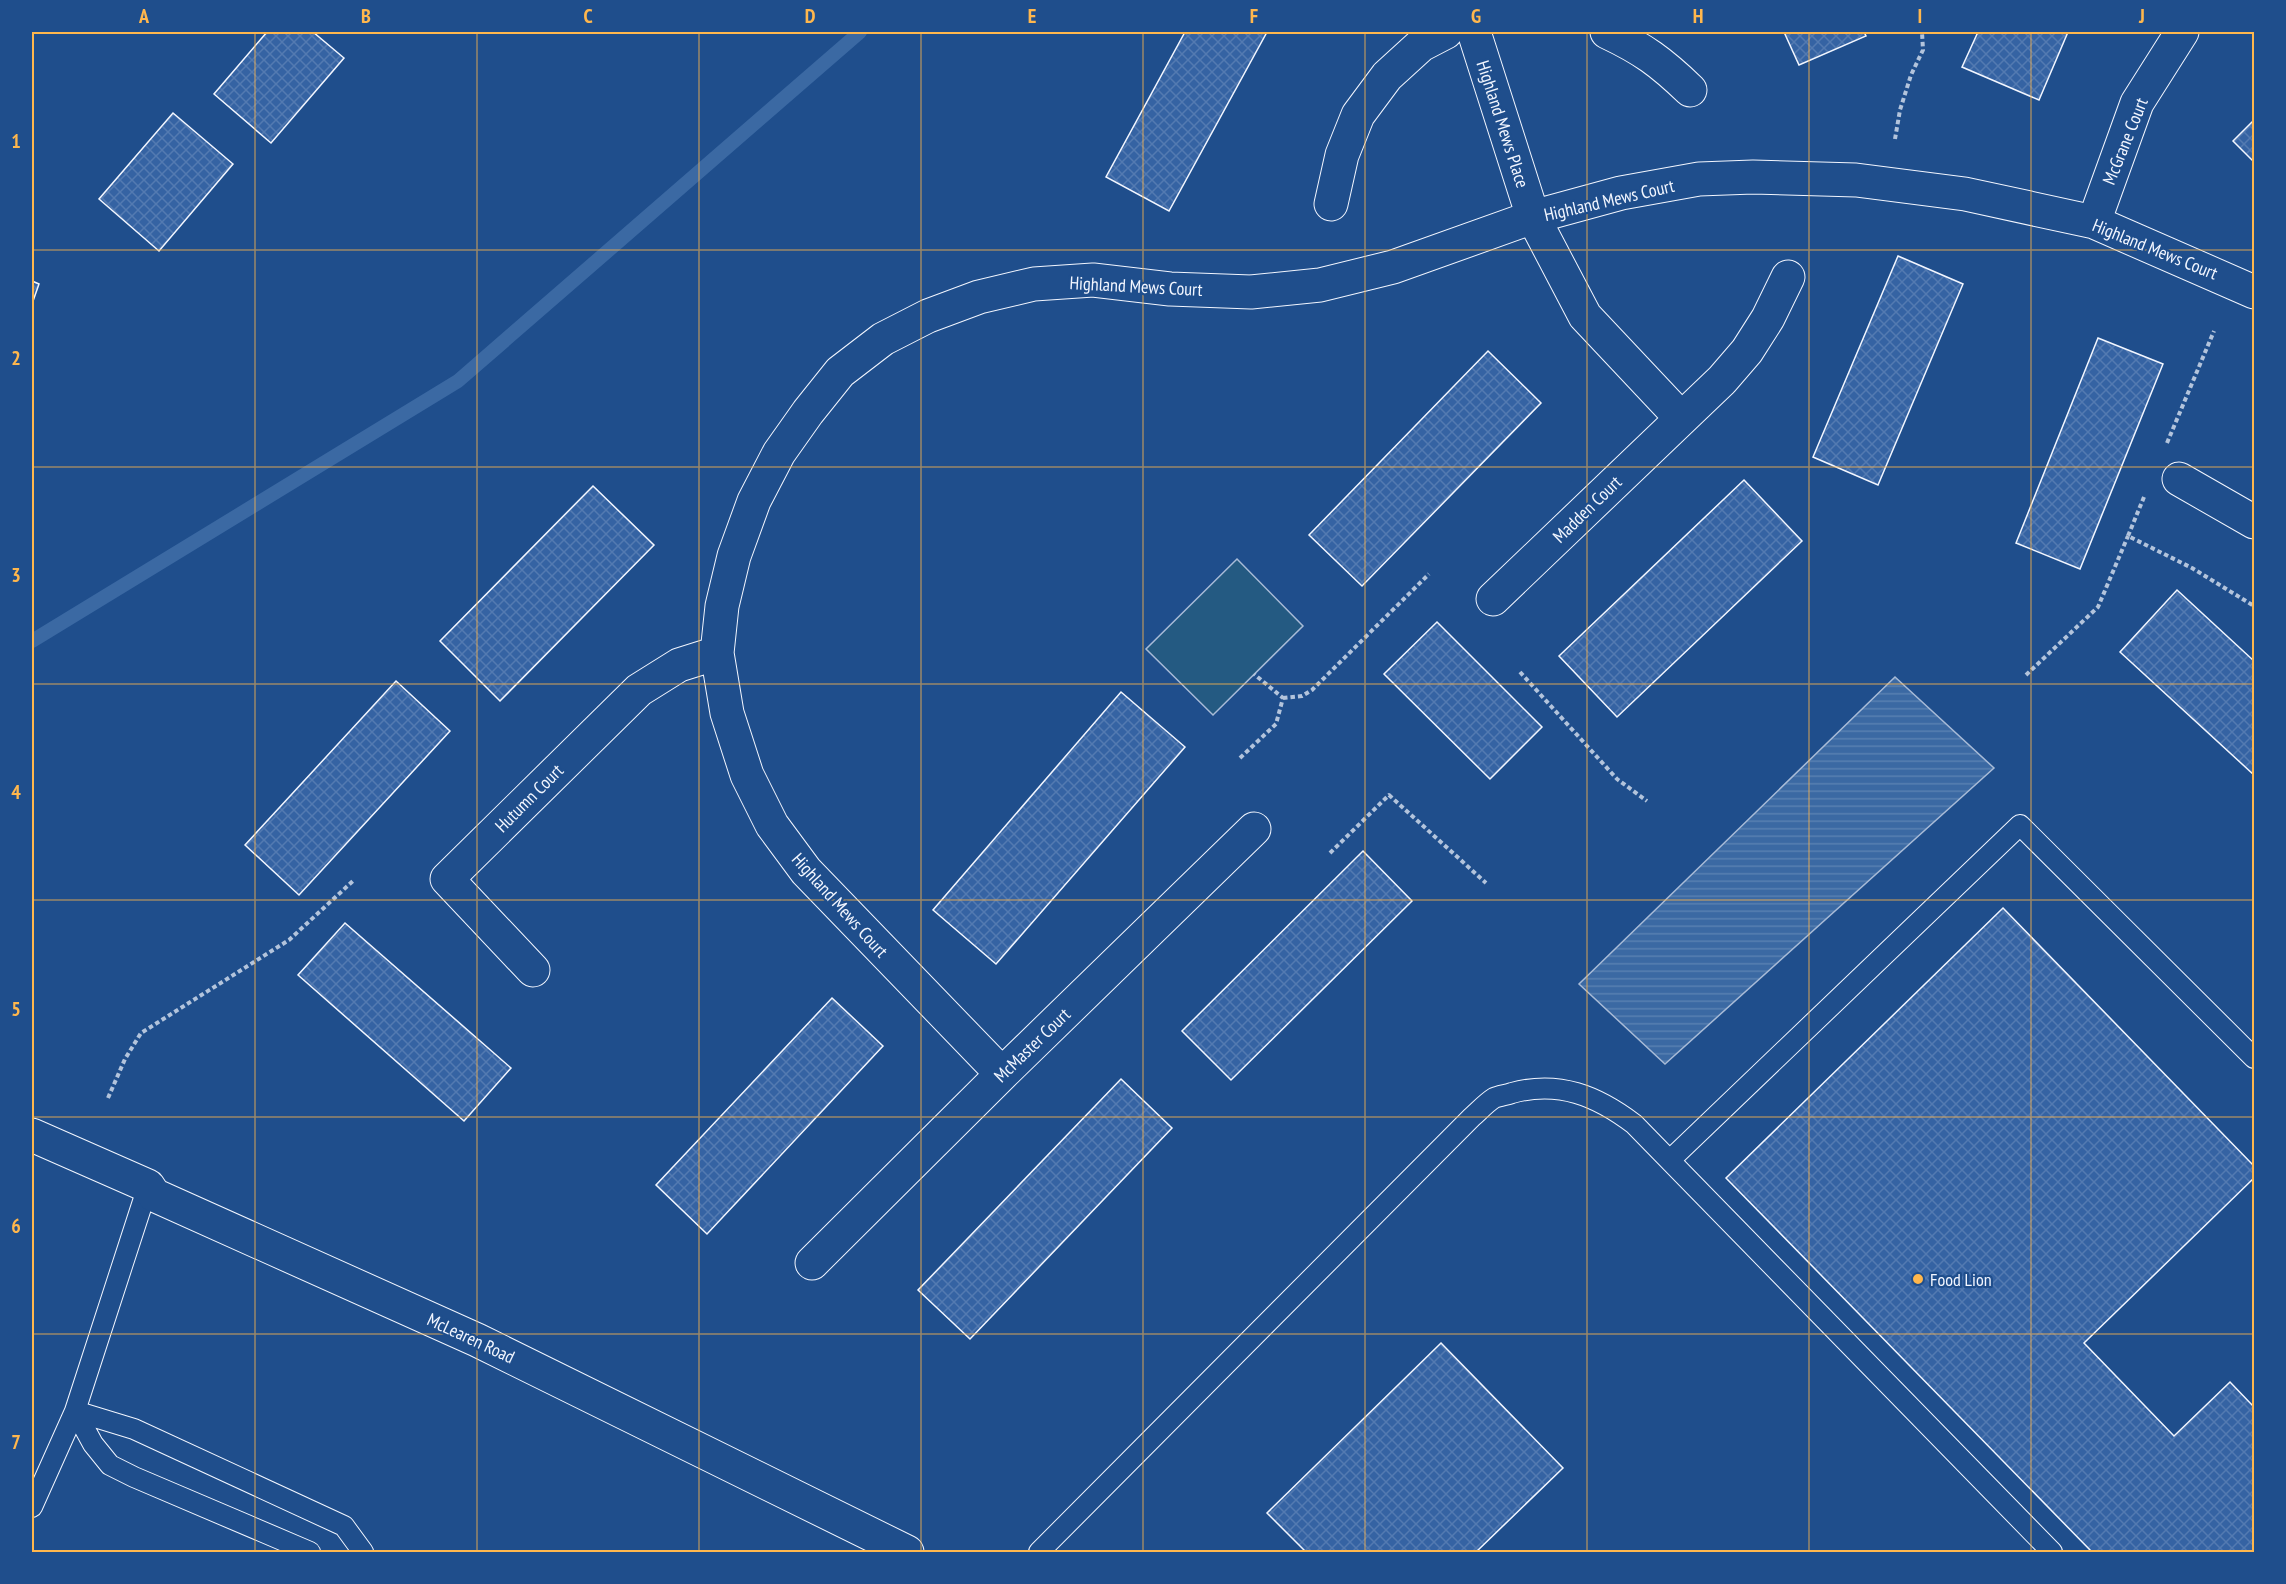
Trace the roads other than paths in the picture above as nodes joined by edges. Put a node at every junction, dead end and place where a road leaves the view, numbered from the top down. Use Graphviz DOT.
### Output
graph roads {
  1 [pos="1446,32"];
  2 [pos="1474,32"];
  3 [pos="1607,32"];
  4 [pos="2182,32"];
  5 [pos="1690,90"];
  6 [pos="1331,204"];
  7 [pos="1533,218"];
  8 [pos="2094,222"];
  9 [pos="1788,278"];
  10 [pos="2254,292"];
  11 [pos="1681,418"];
  12 [pos="2179,479"];
  13 [pos="2254,522"];
  14 [pos="1493,599"];
  15 [pos="717,653"];
  16 [pos="1254,829"];
  17 [pos="533,970"];
  18 [pos="2254,1058"];
  19 [pos="1002,1074"];
  20 [pos="32,1134"];
  21 [pos="1670,1160"];
  22 [pos="148,1186"];
  23 [pos="812,1263"];
  24 [pos="75,1411"];
  25 [pos="32,1507"];
  26 [pos="310,1552"];
  27 [pos="363,1552"];
  28 [pos="907,1552"];
  29 [pos="1039,1552"];
  30 [pos="2052,1552"];
  1 -- 6 [label="street"];
  2 -- 7 [label="street, Highland Mews Place"];
  3 -- 5 [label="street"];
  4 -- 8 [label="street, McGrane Court"];
  7 -- 8 [label="street, Highland Mews Court"];
  7 -- 11 [label="street"];
  7 -- 15 [label="street, Highland Mews Court"];
  8 -- 10 [label="street, Highland Mews Court"];
  9 -- 11 [label="street, Madden Court"];
  11 -- 14 [label="street, Madden Court"];
  12 -- 13 [label="street"];
  15 -- 17 [label="street, Hutumn Court"];
  15 -- 19 [label="street, Highland Mews Court"];
  16 -- 19 [label="street, McMaster Court"];
  18 -- 21 [label="lane"];
  19 -- 23 [label="street, McMaster Court"];
  20 -- 22 [label="street, McLearen Road"];
  21 -- 29 [label="lane"];
  21 -- 30 [label="lane"];
  22 -- 24 [label="lane"];
  22 -- 28 [label="street, McLearen Road"];
  24 -- 25 [label="lane"];
  24 -- 26 [label="lane"];
  24 -- 27 [label="lane"];
}
